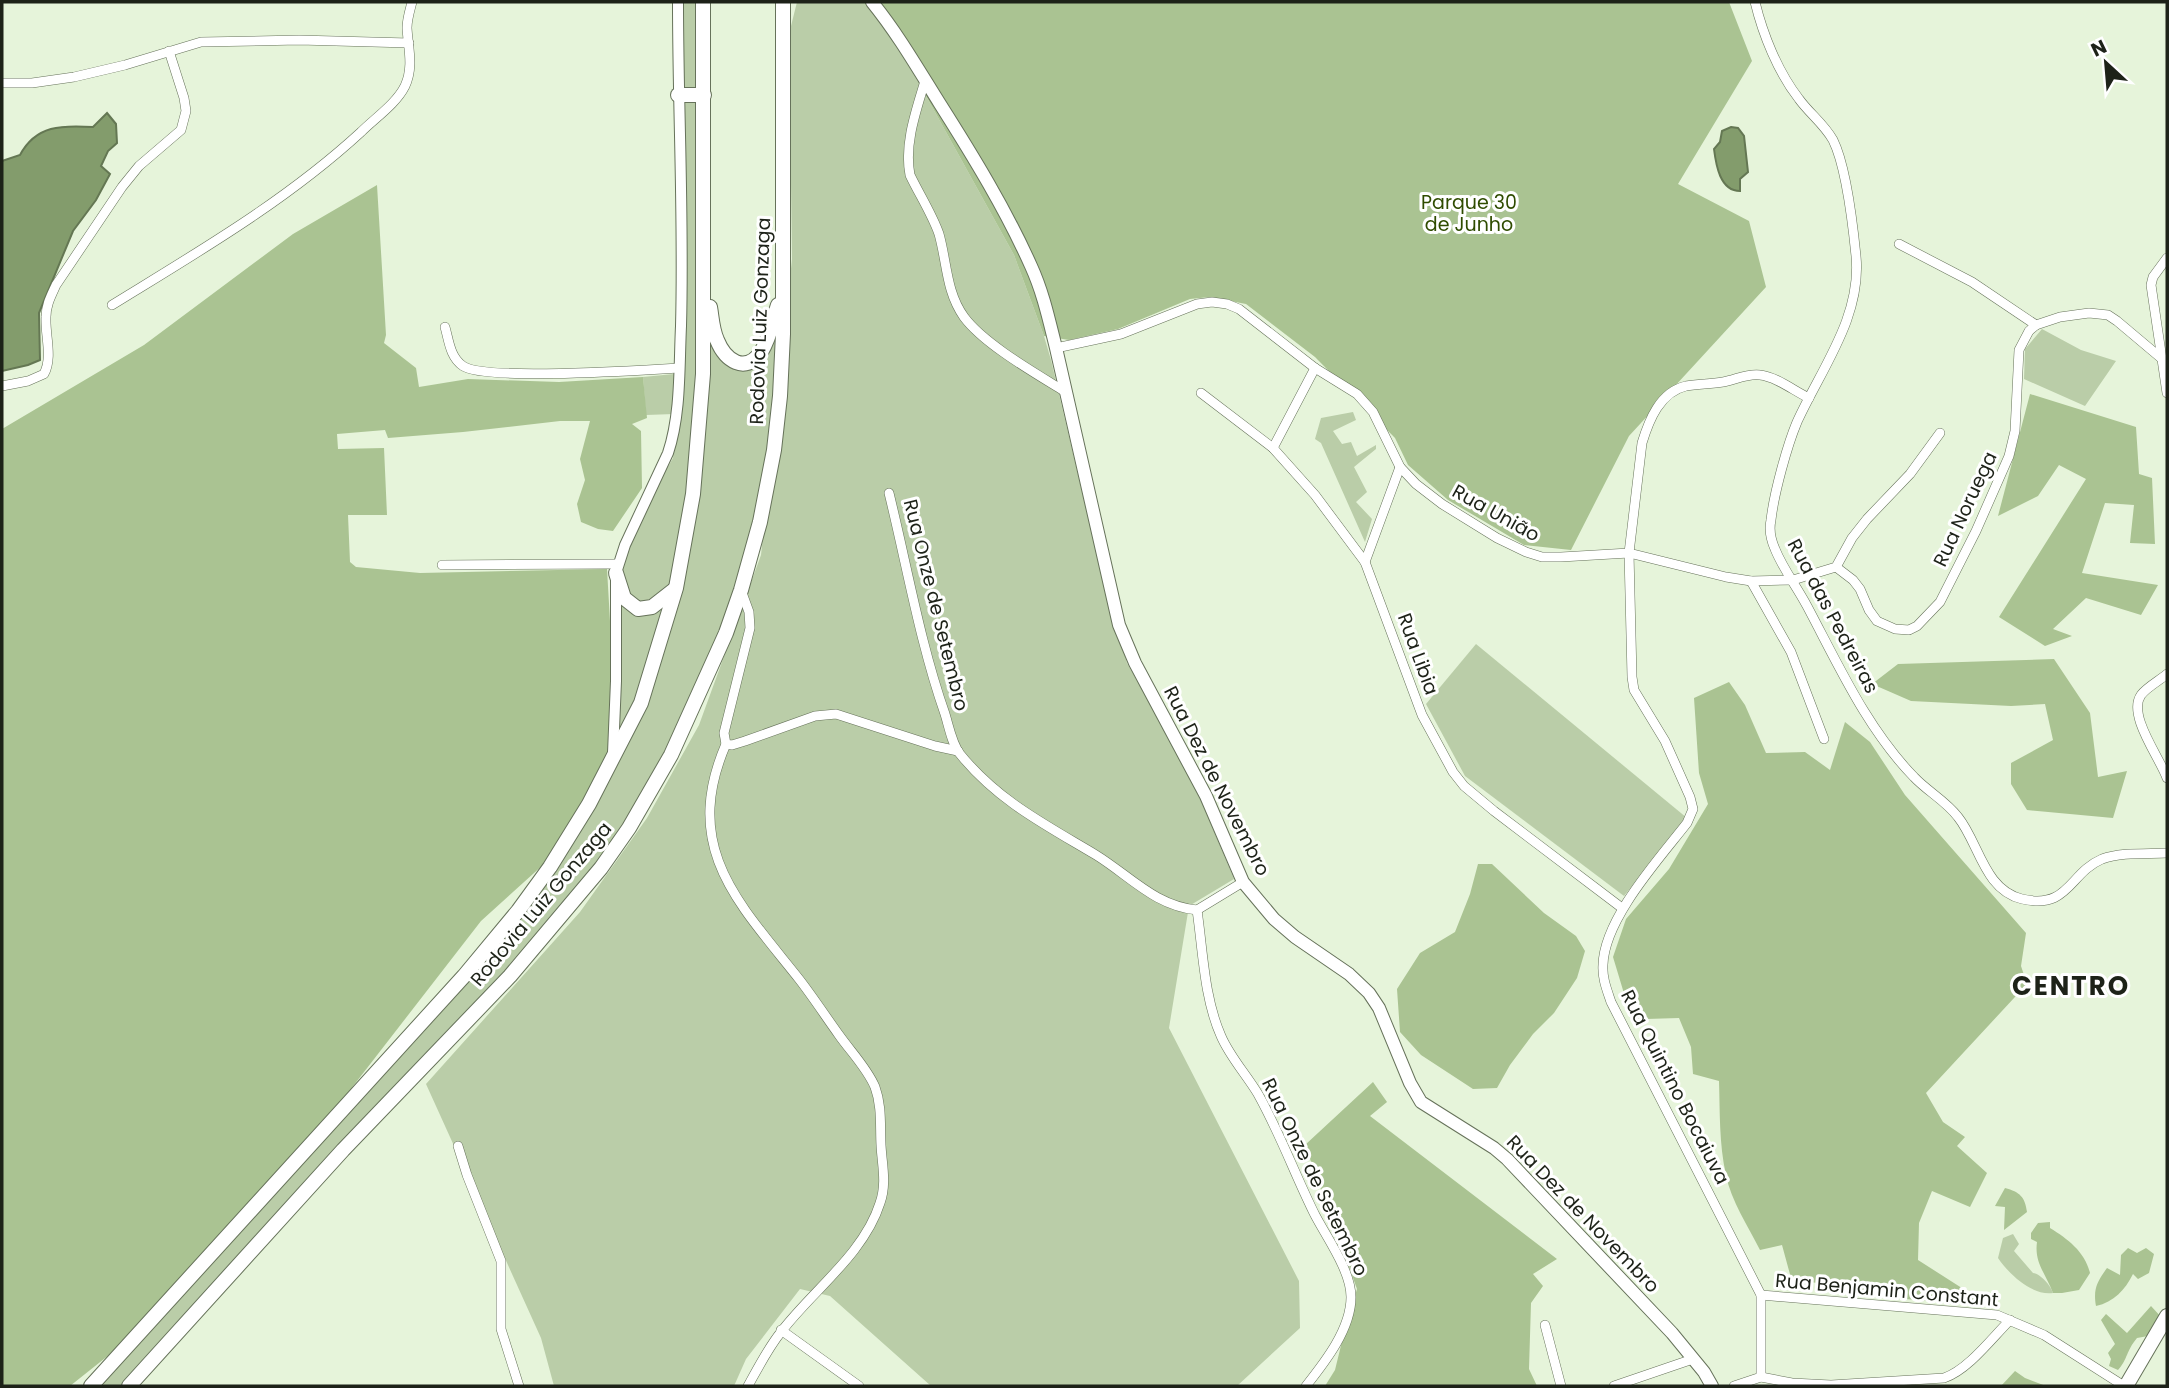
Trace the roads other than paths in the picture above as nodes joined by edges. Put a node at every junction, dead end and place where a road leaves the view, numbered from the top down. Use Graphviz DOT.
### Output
graph roads {
  1 [pos="412,2"];
  2 [pos="678,2"];
  3 [pos="703,2"];
  4 [pos="783,2"];
  5 [pos="791,2"];
  6 [pos="872,2"];
  7 [pos="1755,2"];
  8 [pos="783,31"];
  9 [pos="409,43"];
  10 [pos="169,51"];
  11 [pos="925,81"];
  12 [pos="2,83"];
  13 [pos="678,95"];
  14 [pos="704,95"];
  15 [pos="1899,244"];
  16 [pos="704,257"];
  17 [pos="2167,258"];
  18 [pos="782,293"];
  19 [pos="112,305"];
  20 [pos="2036,325"];
  21 [pos="445,327"];
  22 [pos="1056,348"];
  23 [pos="2161,359"];
  24 [pos="679,368"];
  25 [pos="1315,368"];
  26 [pos="2,386"];
  27 [pos="1064,391"];
  28 [pos="1201,393"];
  29 [pos="2167,393"];
  30 [pos="1809,398"];
  31 [pos="1940,433"];
  32 [pos="1273,447"];
  33 [pos="1399,467"];
  34 [pos="889,493"];
  35 [pos="1629,553"];
  36 [pos="1365,562"];
  37 [pos="442,565"];
  38 [pos="1836,567"];
  39 [pos="617,568"];
  40 [pos="1793,580"];
  41 [pos="1751,581"];
  42 [pos="676,588"];
  43 [pos="741,590"];
  44 [pos="2167,674"];
  45 [pos="1824,739"];
  46 [pos="726,744"];
  47 [pos="958,751"];
  48 [pos="613,755"];
  49 [pos="2167,778"];
  50 [pos="2167,853"];
  51 [pos="1242,882"];
  52 [pos="1622,908"];
  53 [pos="1197,910"];
  54 [pos="458,1146"];
  55 [pos="1761,1295"];
  56 [pos="2167,1316"];
  57 [pos="2010,1320"];
  58 [pos="1545,1325"];
  59 [pos="782,1330"];
  60 [pos="1693,1359"];
  61 [pos="1760,1377"];
  62 [pos="1831,1385"];
  63 [pos="91,1386"];
  64 [pos="129,1386"];
  65 [pos="519,1386"];
  66 [pos="748,1386"];
  67 [pos="859,1386"];
  68 [pos="1306,1386"];
  69 [pos="1561,1386"];
  70 [pos="1614,1386"];
  71 [pos="1712,1386"];
  72 [pos="1734,1386"];
  73 [pos="2125,1386"];
  1 -- 9 [label="street"];
  2 -- 13 [label="street"];
  3 -- 14 [label="main road, Rodovia Luiz Gonzaga"];
  4 -- 8 [label="main road, Rodovia Luiz Gonzaga"];
  5 -- 8 [label="main road"];
  6 -- 11 [label="main road, Rua Dez de Novembro"];
  7 -- 30 [label="street, Rua das Pedreiras"];
  8 -- 18 [label="main road, Rodovia Luiz Gonzaga"];
  9 -- 10 [label="street"];
  9 -- 19 [label="street"];
  10 -- 12 [label="street"];
  10 -- 26 [label="street"];
  11 -- 22 [label="main road, Rua Dez de Novembro"];
  11 -- 27 [label="street"];
  13 -- 14 [label="main road"];
  13 -- 24 [label="street"];
  14 -- 16 [label="main road, Rodovia Luiz Gonzaga"];
  15 -- 20 [label="street"];
  16 -- 18 [label="main road"];
  16 -- 42 [label="main road, Rodovia Luiz Gonzaga"];
  17 -- 23 [label="street"];
  18 -- 43 [label="main road, Rodovia Luiz Gonzaga"];
  20 -- 23 [label="street"];
  20 -- 38 [label="street, Rua Noruega"];
  21 -- 24 [label="street"];
  22 -- 25 [label="street, Rua União"];
  22 -- 27 [label="main road, Rua Dez de Novembro"];
  23 -- 29 [label="street"];
  24 -- 39 [label="street"];
  25 -- 32 [label="street"];
  25 -- 33 [label="street, Rua União"];
  27 -- 51 [label="main road, Rua Dez de Novembro"];
  28 -- 32 [label="street, Rua Libia"];
  30 -- 35 [label="street, Rua Quintino Bocaiuva"];
  30 -- 40 [label="street, Rua das Pedreiras"];
  31 -- 38 [label="street"];
  32 -- 36 [label="street, Rua Libia"];
  33 -- 35 [label="street, Rua União"];
  33 -- 36 [label="street"];
  34 -- 47 [label="street, Rua Onze de Setembro"];
  35 -- 41 [label="street, Rua União"];
  35 -- 52 [label="street, Rua Quintino Bocaiuva"];
  36 -- 52 [label="street, Rua Libia"];
  37 -- 39 [label="street"];
  38 -- 40 [label="street, Rua União"];
  39 -- 42 [label="main road"];
  39 -- 48 [label="street"];
  40 -- 41 [label="street, Rua União"];
  40 -- 50 [label="street, Rua das Pedreiras"];
  41 -- 45 [label="street"];
  42 -- 48 [label="main road, Rodovia Luiz Gonzaga"];
  43 -- 46 [label="street"];
  43 -- 64 [label="main road, Rodovia Luiz Gonzaga"];
  44 -- 49 [label="street"];
  46 -- 47 [label="street"];
  46 -- 59 [label="street"];
  47 -- 53 [label="street, Rua Onze de Setembro"];
  48 -- 63 [label="main road, Rodovia Luiz Gonzaga"];
  51 -- 53 [label="street"];
  51 -- 60 [label="main road, Rua Dez de Novembro"];
  52 -- 55 [label="street, Rua Quintino Bocaiuva"];
  53 -- 68 [label="street, Rua Onze de Setembro"];
  54 -- 65 [label="street"];
  55 -- 57 [label="street, Rua Benjamin Constant"];
  55 -- 61 [label="street, Rua Quintino Bocaiuva"];
  56 -- 73 [label="main road"];
  57 -- 62 [label="street"];
  57 -- 73 [label="street, Rua Benjamin Constant"];
  58 -- 69 [label="street"];
  59 -- 66 [label="street"];
  59 -- 67 [label="street"];
  60 -- 70 [label="street"];
  60 -- 71 [label="main road, Rua Dez de Novembro"];
  61 -- 62 [label="street"];
  61 -- 72 [label="street"];
}
